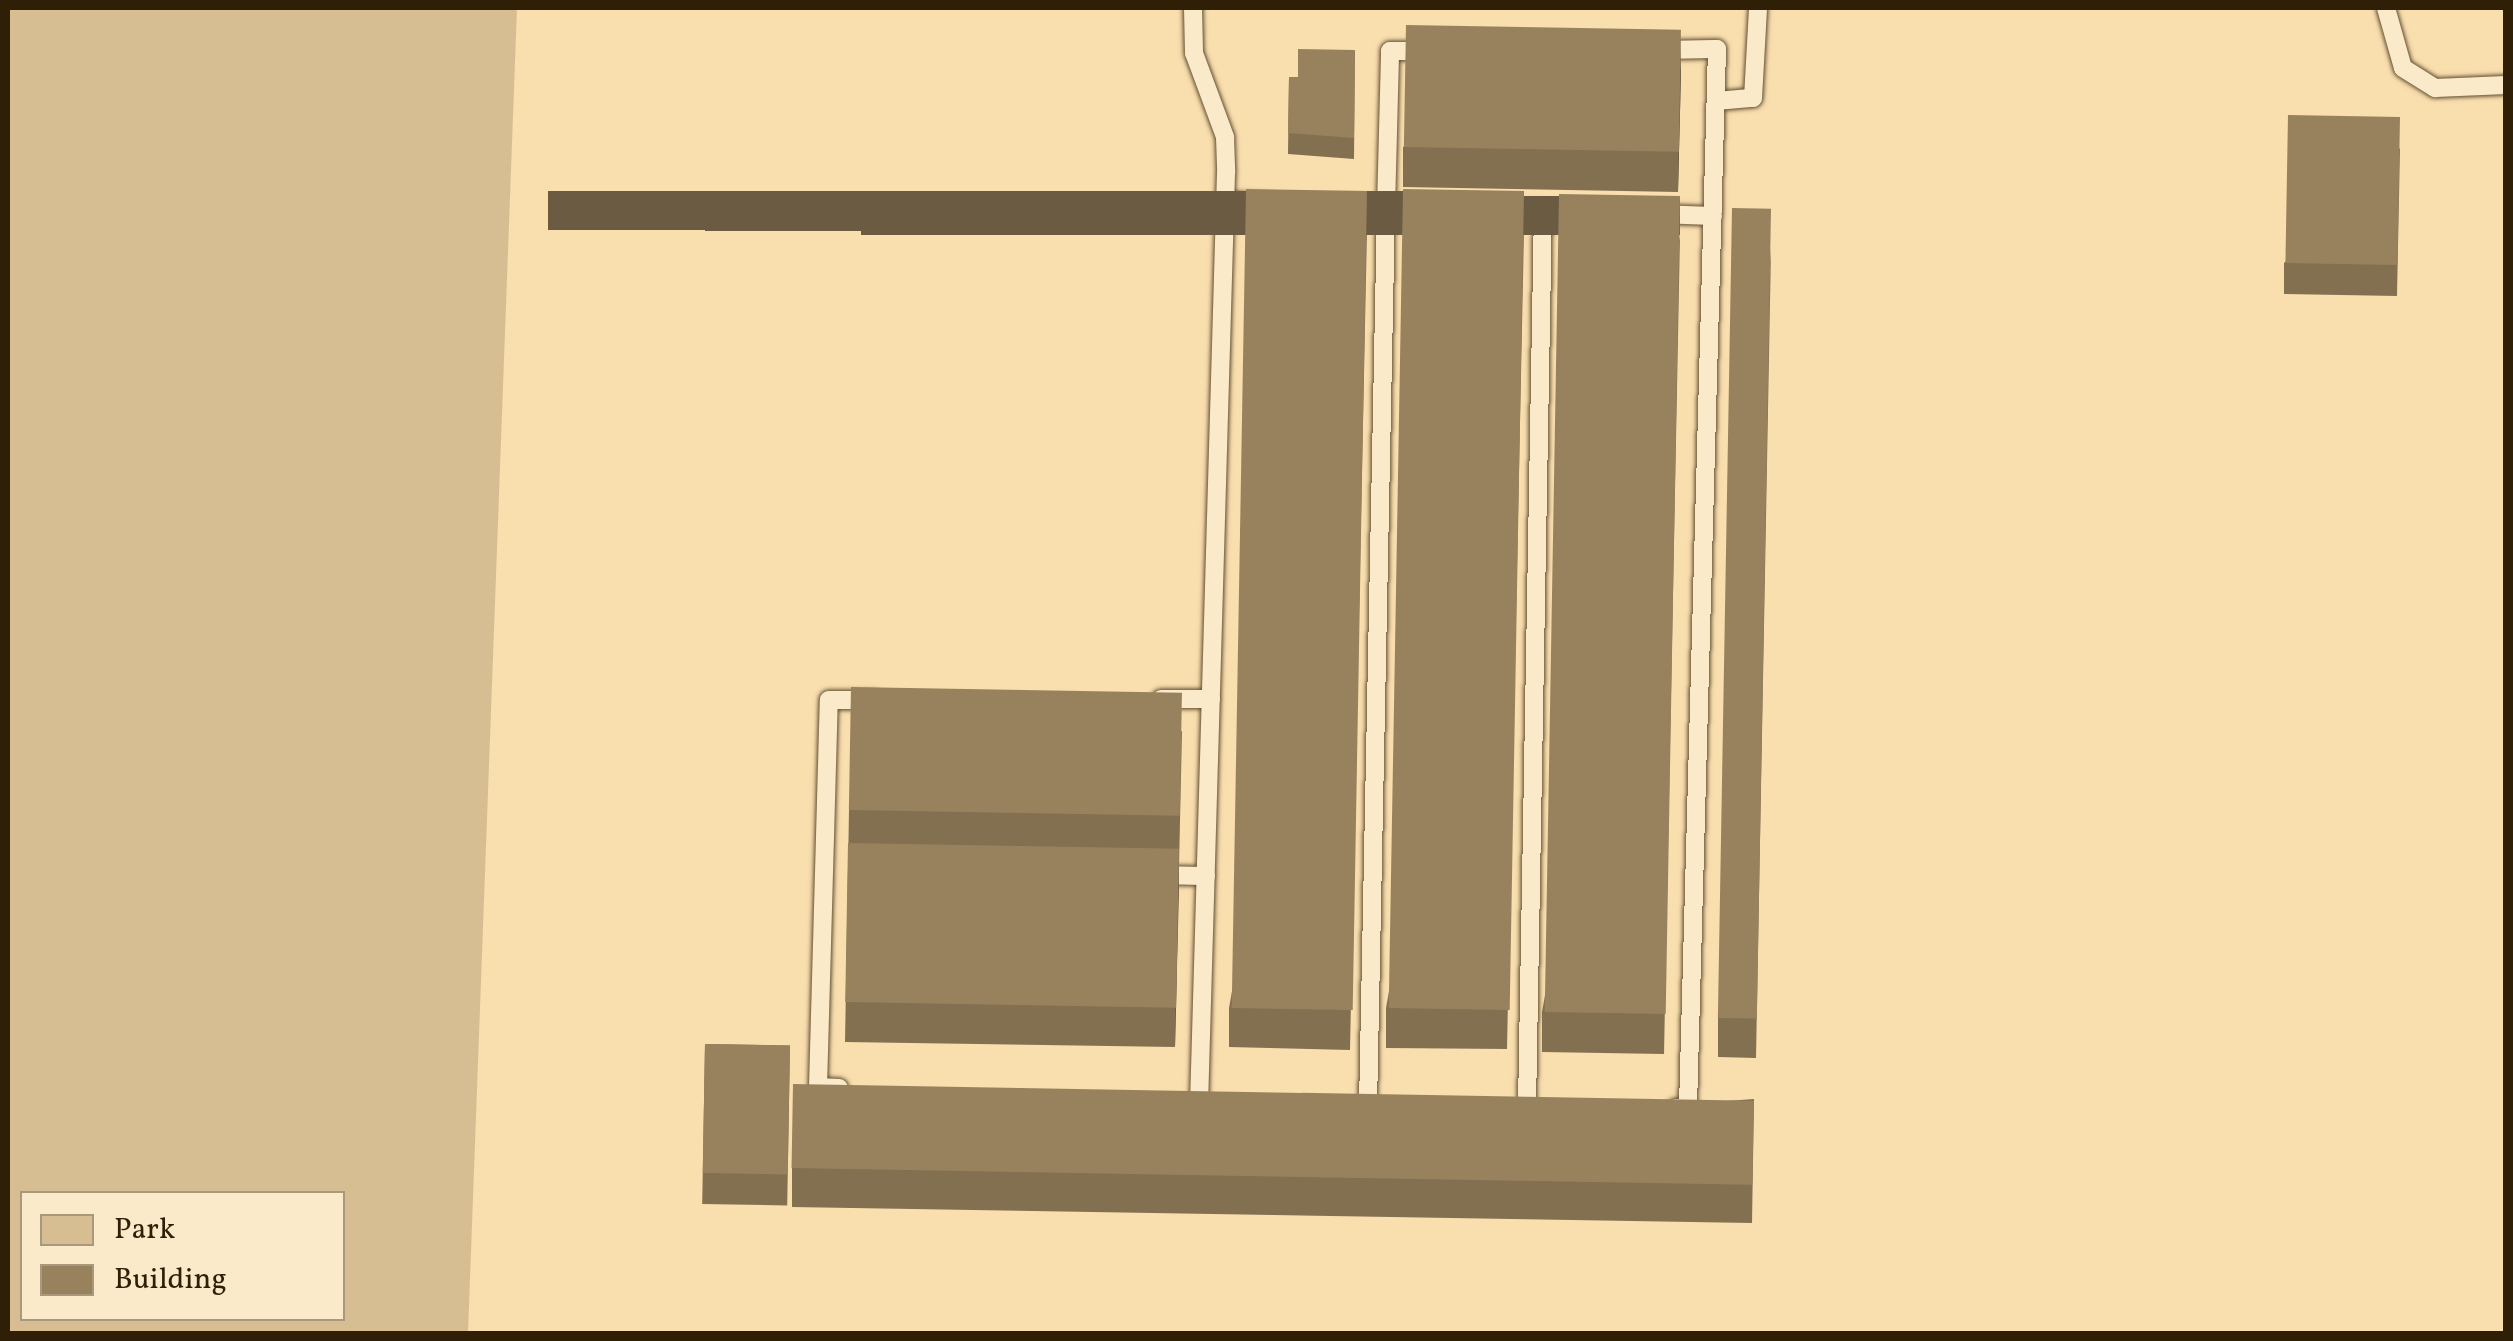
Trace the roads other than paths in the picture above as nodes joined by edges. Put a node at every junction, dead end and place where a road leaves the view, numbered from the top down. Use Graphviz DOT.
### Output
graph roads {
  1 [pos="1193,8"];
  2 [pos="1758,8"];
  3 [pos="2386,8"];
  4 [pos="1640,50"];
  5 [pos="1448,51"];
  6 [pos="2506,85"];
  7 [pos="1716,101"];
  8 [pos="1225,201"];
  9 [pos="1278,204"];
  10 [pos="1332,206"];
  11 [pos="1386,208"];
  12 [pos="1425,208"];
  13 [pos="1484,210"];
  14 [pos="1543,211"];
  15 [pos="1600,213"];
  16 [pos="1638,214"];
  17 [pos="1713,216"];
  18 [pos="1134,699"];
  19 [pos="1210,699"];
  20 [pos="906,700"];
  21 [pos="1130,874"];
  22 [pos="1206,876"];
  23 [pos="856,1089"];
  24 [pos="1199,1105"];
  25 [pos="1388,1106"];
  26 [pos="1507,1107"];
  27 [pos="1652,1108"];
  1 -- 8 [label="lane"];
  2 -- 7 [label="lane"];
  3 -- 6 [label="lane"];
  4 -- 7 [label="lane"];
  5 -- 11 [label="lane"];
  7 -- 17 [label="lane"];
  8 -- 9 [label="lane"];
  8 -- 19 [label="lane"];
  10 -- 11 [label="lane"];
  11 -- 12 [label="lane"];
  11 -- 25 [label="lane"];
  13 -- 14 [label="lane"];
  14 -- 15 [label="lane"];
  14 -- 26 [label="lane"];
  16 -- 17 [label="lane"];
  17 -- 27 [label="lane"];
  18 -- 19 [label="lane"];
  19 -- 22 [label="lane"];
  20 -- 23 [label="lane"];
  21 -- 22 [label="lane"];
  22 -- 24 [label="lane"];
}
